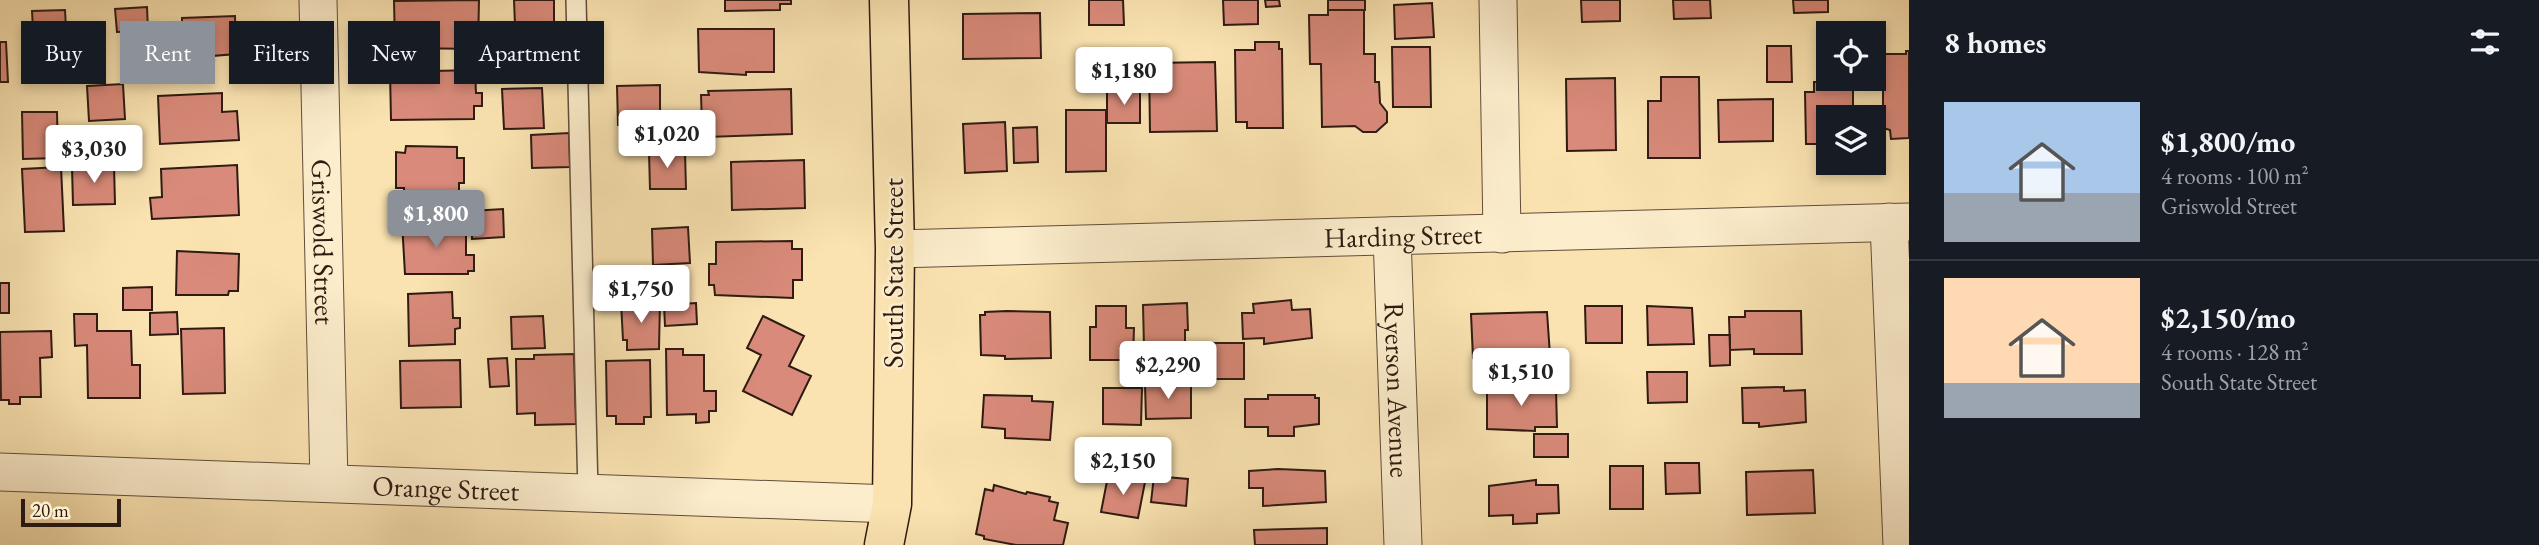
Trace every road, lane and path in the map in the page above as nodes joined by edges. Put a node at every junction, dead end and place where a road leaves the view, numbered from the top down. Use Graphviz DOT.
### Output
graph roads {
  1 [pos="318,0"];
  2 [pos="576,0"];
  3 [pos="889,0"];
  4 [pos="1499,0"];
  5 [pos="1899,222"];
  6 [pos="1502,234"];
  7 [pos="1392,236"];
  8 [pos="895,249"];
  9 [pos="0,472"];
  10 [pos="329,483"];
  11 [pos="588,493"];
  12 [pos="892,504"];
  13 [pos="884,545"];
  14 [pos="1403,545"];
  15 [pos="1902,545"];
  1 -- 10 [label="street, Griswold Street"];
  2 -- 11 [label="lane"];
  3 -- 8 [label="main road, South State Street"];
  4 -- 6 [label="street"];
  5 -- 6 [label="street, Harding Street"];
  5 -- 15 [label="street"];
  6 -- 7 [label="street, Harding Street"];
  7 -- 8 [label="street, Harding Street"];
  7 -- 14 [label="street, Ryerson Avenue"];
  8 -- 12 [label="main road, South State Street"];
  9 -- 10 [label="street, Orange Street"];
  10 -- 11 [label="street, Orange Street"];
  11 -- 12 [label="street, Orange Street"];
  12 -- 13 [label="main road, South State Street"];
}
